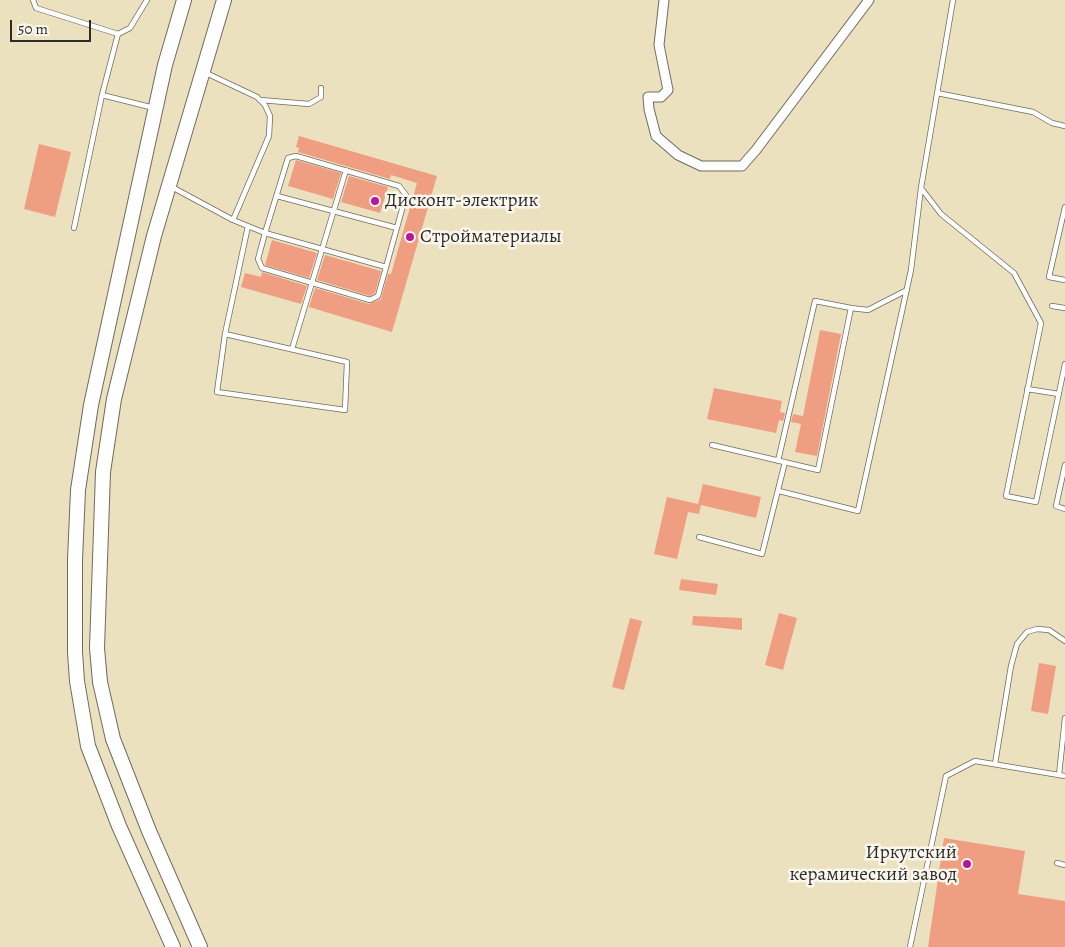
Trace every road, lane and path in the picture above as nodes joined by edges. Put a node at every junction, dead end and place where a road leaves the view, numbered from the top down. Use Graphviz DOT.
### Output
graph roads {
  1 [pos="33,0"];
  2 [pos="147,0"];
  3 [pos="184,0"];
  4 [pos="224,0"];
  5 [pos="664,0"];
  6 [pos="868,0"];
  7 [pos="953,0"];
  8 [pos="118,34"];
  9 [pos="204,72"];
  10 [pos="321,88"];
  11 [pos="937,93"];
  12 [pos="102,95"];
  13 [pos="260,100"];
  14 [pos="156,108"];
  15 [pos="1065,126"];
  16 [pos="346,170"];
  17 [pos="169,185"];
  18 [pos="921,188"];
  19 [pos="277,196"];
  20 [pos="1065,207"];
  21 [pos="333,211"];
  22 [pos="233,220"];
  23 [pos="248,226"];
  24 [pos="74,228"];
  25 [pos="397,228"];
  26 [pos="266,233"];
  27 [pos="322,248"];
  28 [pos="386,267"];
  29 [pos="1065,280"];
  30 [pos="312,282"];
  31 [pos="906,290"];
  32 [pos="1052,306"];
  33 [pos="851,308"];
  34 [pos="1065,308"];
  35 [pos="225,334"];
  36 [pos="292,349"];
  37 [pos="1065,364"];
  38 [pos="1027,389"];
  39 [pos="1059,394"];
  40 [pos="712,445"];
  41 [pos="778,461"];
  42 [pos="785,462"];
  43 [pos="1065,465"];
  44 [pos="779,491"];
  45 [pos="1065,509"];
  46 [pos="699,537"];
  47 [pos="1065,641"];
  48 [pos="1065,718"];
  49 [pos="995,764"];
  50 [pos="1059,775"];
  51 [pos="1065,776"];
  52 [pos="1057,863"];
  53 [pos="1065,864"];
  54 [pos="173,947"];
  55 [pos="200,947"];
  56 [pos="910,947"];
  1 -- 8 [label="lane"];
  2 -- 8 [label="lane"];
  3 -- 14 [label="main road"];
  4 -- 9 [label="main road"];
  5 -- 6 [label="street"];
  7 -- 11 [label="lane"];
  8 -- 12 [label="lane"];
  9 -- 13 [label="lane"];
  9 -- 17 [label="main road"];
  10 -- 13 [label="lane"];
  11 -- 15 [label="lane"];
  11 -- 18 [label="lane"];
  12 -- 14 [label="lane"];
  12 -- 24 [label="lane"];
  13 -- 22 [label="lane"];
  14 -- 54 [label="main road"];
  16 -- 19 [label="lane"];
  16 -- 21 [label="lane"];
  16 -- 25 [label="lane"];
  17 -- 22 [label="lane"];
  17 -- 55 [label="main road"];
  18 -- 31 [label="lane"];
  18 -- 38 [label="lane"];
  19 -- 21 [label="lane"];
  19 -- 26 [label="lane"];
  20 -- 29 [label="lane"];
  21 -- 25 [label="lane"];
  21 -- 27 [label="lane"];
  22 -- 23 [label="lane"];
  23 -- 26 [label="lane"];
  23 -- 35 [label="lane"];
  25 -- 28 [label="lane"];
  26 -- 27 [label="lane"];
  26 -- 30 [label="lane"];
  27 -- 28 [label="lane"];
  27 -- 30 [label="lane"];
  28 -- 30 [label="lane"];
  30 -- 36 [label="lane"];
  31 -- 33 [label="lane"];
  31 -- 44 [label="lane"];
  32 -- 34 [label="lane"];
  33 -- 41 [label="lane"];
  33 -- 42 [label="lane"];
  35 -- 36 [label="lane"];
  35 -- 36 [label="lane"];
  37 -- 39 [label="lane"];
  38 -- 39 [label="lane"];
  38 -- 39 [label="lane"];
  40 -- 41 [label="lane"];
  41 -- 42 [label="lane"];
  42 -- 44 [label="lane"];
  43 -- 45 [label="lane"];
  44 -- 46 [label="lane"];
  47 -- 49 [label="lane"];
  48 -- 50 [label="lane"];
  49 -- 50 [label="lane"];
  49 -- 56 [label="lane"];
  50 -- 51 [label="lane"];
  52 -- 53 [label="lane"];
}
